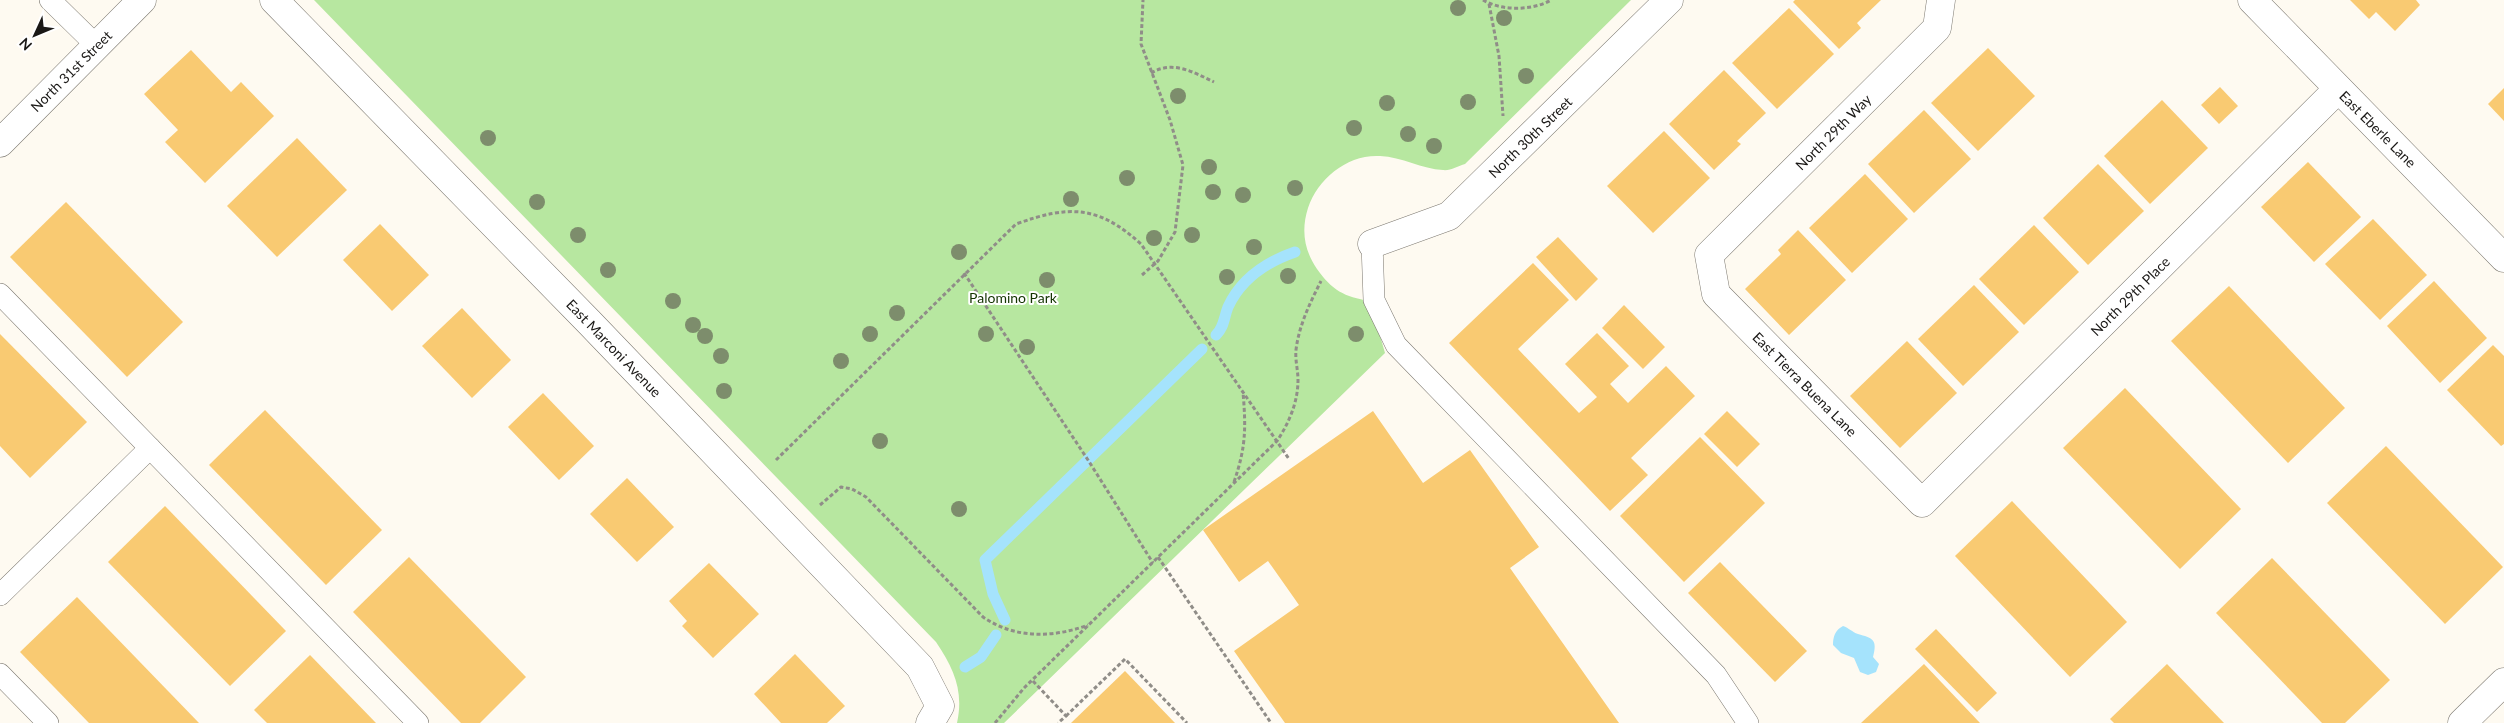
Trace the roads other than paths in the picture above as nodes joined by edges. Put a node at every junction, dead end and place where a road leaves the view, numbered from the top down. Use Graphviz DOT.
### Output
graph roads {
  1 [pos="50,0"];
  2 [pos="142,0"];
  3 [pos="274,0"];
  4 [pos="1669,0"];
  5 [pos="1940,0"];
  6 [pos="2252,0"];
  7 [pos="97,46"];
  8 [pos="2338,89"];
  9 [pos="0,143"];
  10 [pos="1372,244"];
  11 [pos="1708,255"];
  12 [pos="2504,258"];
  13 [pos="0,294"];
  14 [pos="150,448"];
  15 [pos="1922,503"];
  16 [pos="0,594"];
  17 [pos="0,674"];
  18 [pos="2504,682"];
  19 [pos="935,715"];
  20 [pos="48,723"];
  21 [pos="418,723"];
  22 [pos="1748,723"];
  23 [pos="2462,723"];
  1 -- 7 [label="lane"];
  2 -- 7 [label="street, North 31st Street"];
  3 -- 19 [label="street, East Marconi Avenue"];
  4 -- 10 [label="street, North 30th Street"];
  5 -- 11 [label="street, North 29th Way"];
  6 -- 8 [label="street, East Eberle Lane"];
  7 -- 9 [label="street, North 31st Street"];
  8 -- 12 [label="street, East Eberle Lane"];
  8 -- 15 [label="street, North 29th Place"];
  10 -- 22 [label="lane"];
  11 -- 15 [label="street, East Tierra Buena Lane"];
  13 -- 14 [label="lane"];
  14 -- 16 [label="lane"];
  14 -- 21 [label="lane"];
  17 -- 20 [label="lane"];
  18 -- 23 [label="street"];
}
